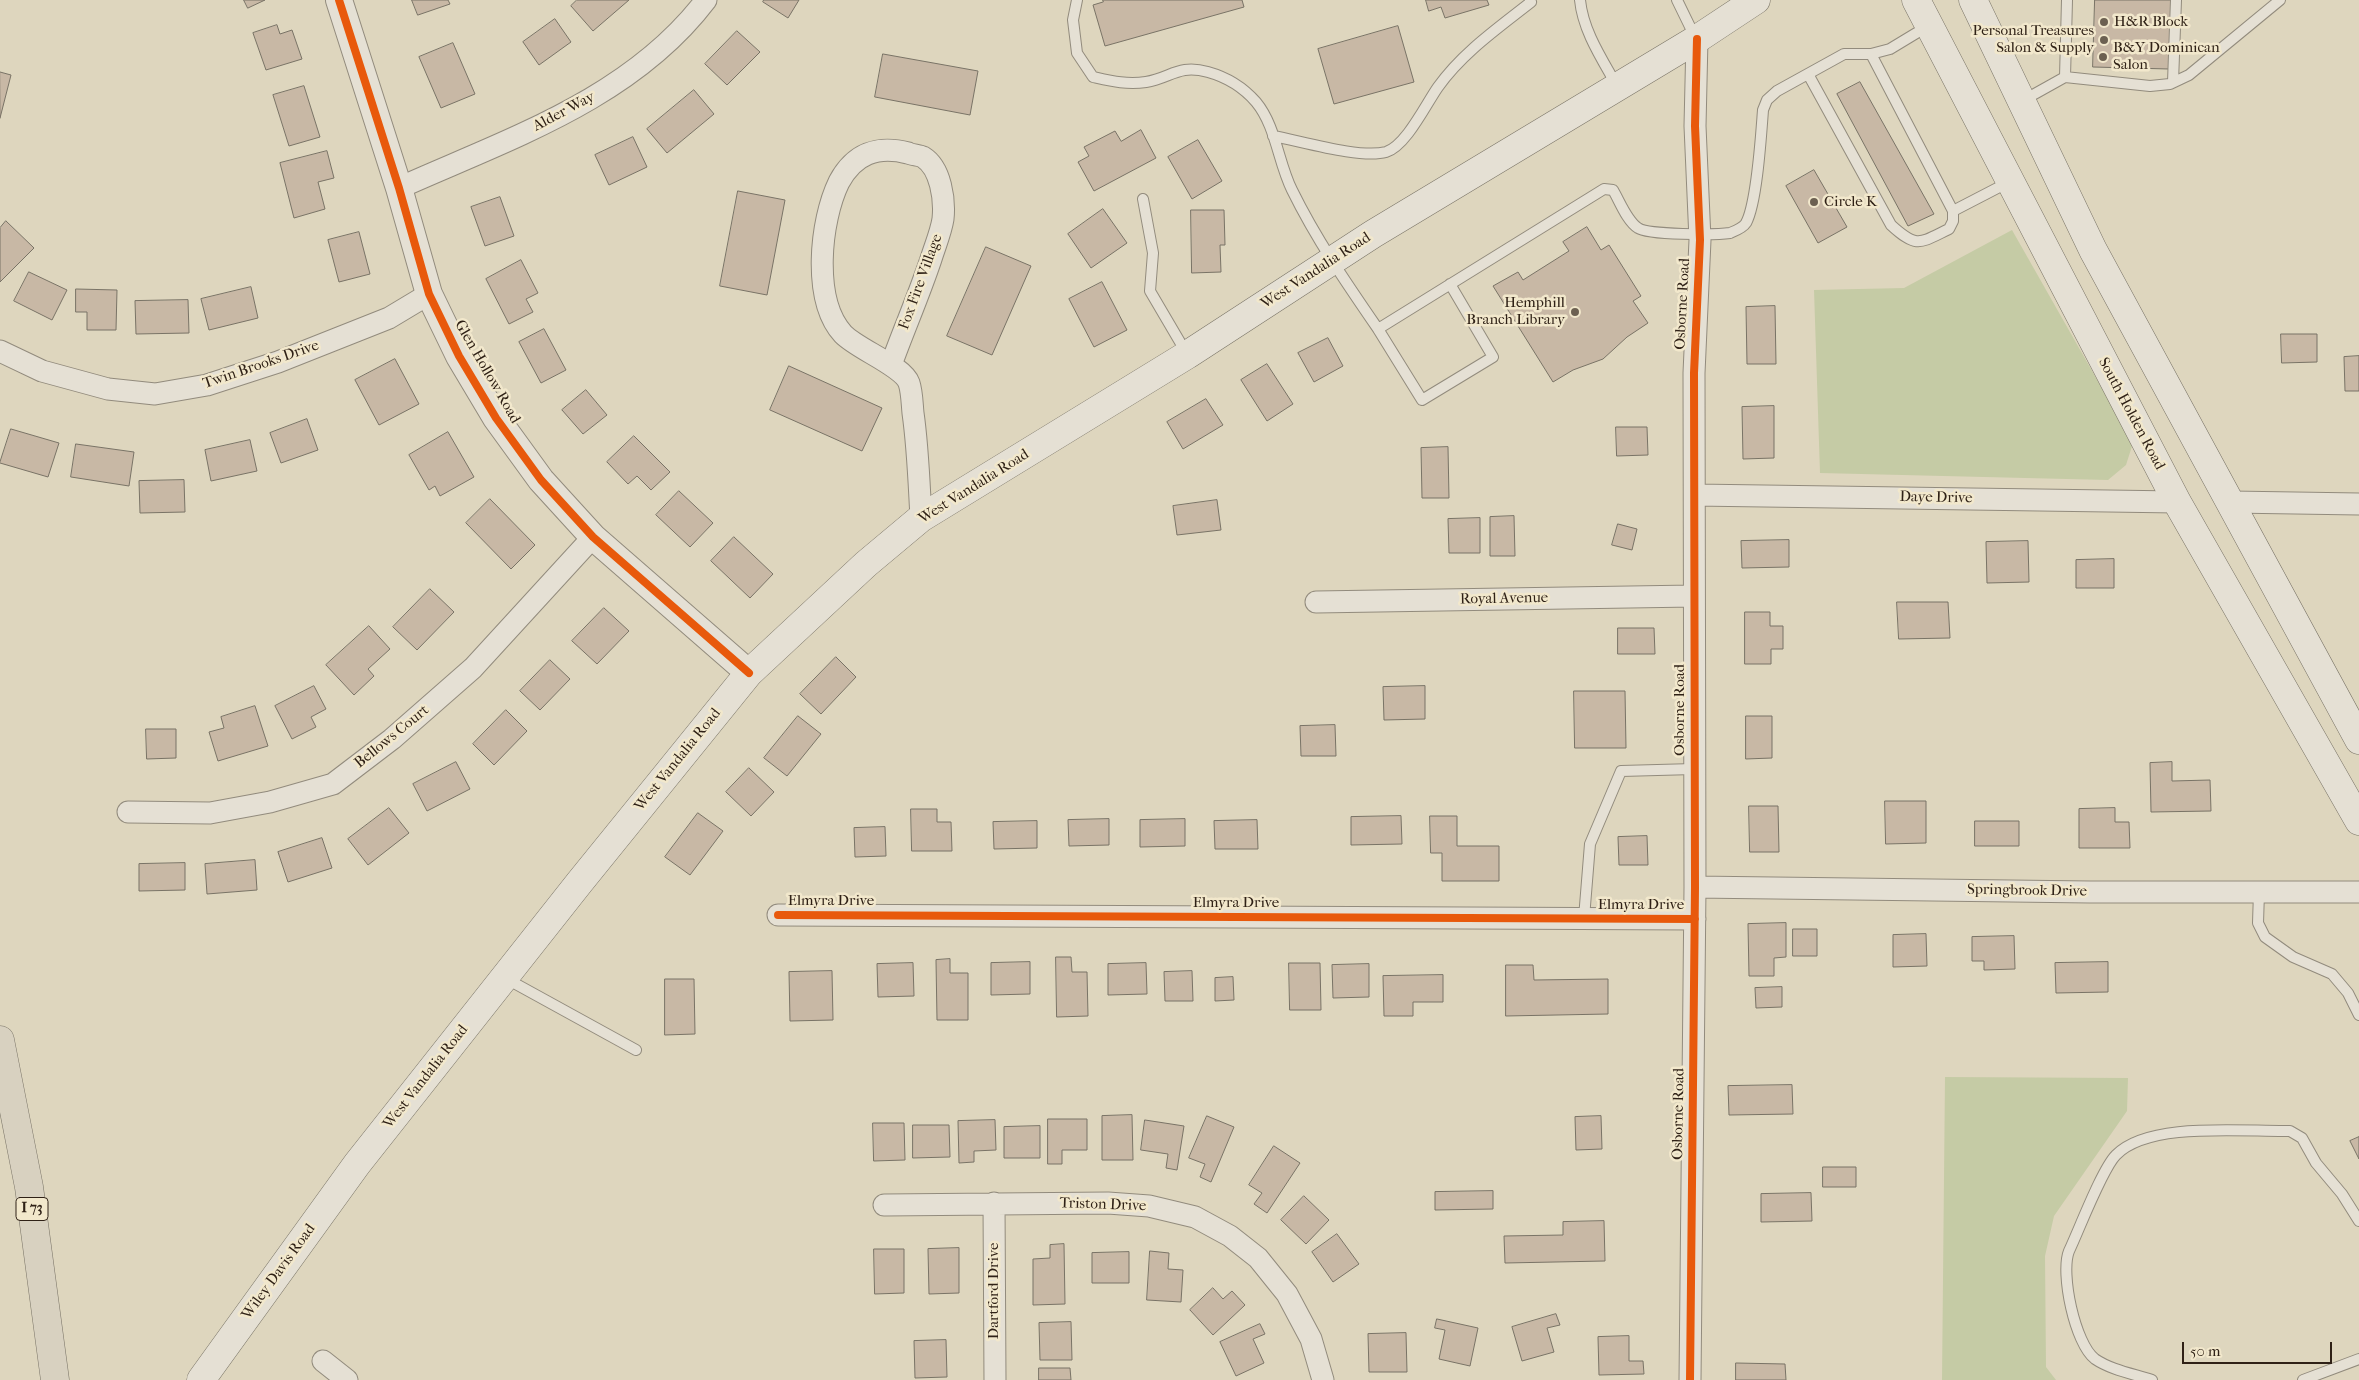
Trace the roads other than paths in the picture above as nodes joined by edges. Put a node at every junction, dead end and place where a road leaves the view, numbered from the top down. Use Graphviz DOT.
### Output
graph roads {
  1 [pos="339,0"];
  2 [pos="706,0"];
  3 [pos="1077,0"];
  4 [pos="1530,0"];
  5 [pos="1580,0"];
  6 [pos="1677,0"];
  7 [pos="1916,0"];
  8 [pos="1973,0"];
  9 [pos="2067,0"];
  10 [pos="2176,0"];
  11 [pos="2280,0"];
  12 [pos="1742,4"];
  13 [pos="1928,26"];
  14 [pos="1696,39"];
  15 [pos="1871,54"];
  16 [pos="1808,74"];
  17 [pos="2066,77"];
  18 [pos="2173,82"];
  19 [pos="1617,87"];
  20 [pos="2021,101"];
  21 [pos="1273,136"];
  22 [pos="2010,182"];
  23 [pos="399,188"];
  24 [pos="1143,199"];
  25 [pos="1953,211"];
  26 [pos="1700,234"];
  27 [pos="1331,261"];
  28 [pos="1450,284"];
  29 [pos="429,294"];
  30 [pos="1378,329"];
  31 [pos="0,351"];
  32 [pos="1187,355"];
  33 [pos="891,365"];
  34 [pos="1695,495"];
  35 [pos="2177,502"];
  36 [pos="2231,502"];
  37 [pos="2359,504"];
  38 [pos="921,518"];
  39 [pos="593,536"];
  40 [pos="1693,596"];
  41 [pos="1316,602"];
  42 [pos="749,673"];
  43 [pos="2359,740"];
  44 [pos="1694,769"];
  45 [pos="128,812"];
  46 [pos="2359,821"];
  47 [pos="1695,887"];
  48 [pos="2259,892"];
  49 [pos="2359,892"];
  50 [pos="778,915"];
  51 [pos="1584,918"];
  52 [pos="1695,919"];
  53 [pos="504,977"];
  54 [pos="2359,1015"];
  55 [pos="0,1040"];
  56 [pos="636,1050"];
  57 [pos="357,1164"];
  58 [pos="994,1203"];
  59 [pos="884,1204"];
  60 [pos="2359,1221"];
  61 [pos="2359,1359"];
  62 [pos="323,1361"];
  63 [pos="55,1380"];
  64 [pos="201,1380"];
  65 [pos="348,1380"];
  66 [pos="995,1380"];
  67 [pos="1323,1380"];
  68 [pos="1690,1380"];
  69 [pos="2152,1380"];
  70 [pos="2303,1380"];
  1 -- 23 [label="street, Glen Hollow Road"];
  2 -- 23 [label="street, Alder Way"];
  3 -- 21 [label="lane"];
  4 -- 21 [label="lane"];
  5 -- 19 [label="lane"];
  6 -- 14 [label="lane"];
  7 -- 13 [label="main road, South Holden Road"];
  8 -- 20 [label="main road"];
  9 -- 17 [label="lane"];
  10 -- 18 [label="lane"];
  11 -- 18 [label="lane"];
  12 -- 14 [label="main road, West Vandalia Road"];
  13 -- 15 [label="lane"];
  13 -- 22 [label="main road, South Holden Road"];
  14 -- 19 [label="main road, West Vandalia Road"];
  14 -- 26 [label="street, Osborne Road"];
  15 -- 16 [label="lane"];
  15 -- 25 [label="lane"];
  16 -- 25 [label="lane"];
  16 -- 26 [label="lane"];
  17 -- 18 [label="lane"];
  17 -- 20 [label="lane"];
  19 -- 27 [label="main road, West Vandalia Road"];
  20 -- 36 [label="main road"];
  21 -- 27 [label="lane"];
  22 -- 25 [label="lane"];
  22 -- 35 [label="main road, South Holden Road"];
  23 -- 29 [label="street, Glen Hollow Road"];
  24 -- 32 [label="lane"];
  26 -- 28 [label="lane"];
  26 -- 34 [label="street, Osborne Road"];
  27 -- 30 [label="lane"];
  27 -- 32 [label="main road, West Vandalia Road"];
  28 -- 30 [label="lane"];
  28 -- 30 [label="lane"];
  29 -- 31 [label="street, Twin Brooks Drive"];
  29 -- 39 [label="street, Glen Hollow Road"];
  32 -- 38 [label="main road, West Vandalia Road"];
  33 -- 33 [label="street, Fox Fire Village"];
  33 -- 38 [label="street, Fox Fire Village"];
  34 -- 35 [label="street, Daye Drive"];
  34 -- 40 [label="street, Osborne Road"];
  35 -- 46 [label="main road, South Holden Road"];
  36 -- 37 [label="street"];
  36 -- 43 [label="main road"];
  38 -- 42 [label="main road, West Vandalia Road"];
  39 -- 42 [label="street, Glen Hollow Road"];
  39 -- 45 [label="street, Bellows Court"];
  40 -- 41 [label="street, Royal Avenue"];
  40 -- 44 [label="street, Osborne Road"];
  42 -- 53 [label="main road, West Vandalia Road"];
  44 -- 47 [label="street, Osborne Road"];
  44 -- 51 [label="lane"];
  47 -- 48 [label="street, Springbrook Drive"];
  47 -- 52 [label="street, Osborne Road"];
  48 -- 49 [label="street, Springbrook Drive"];
  48 -- 54 [label="lane"];
  50 -- 51 [label="street, Elmyra Drive"];
  51 -- 52 [label="street, Elmyra Drive"];
  52 -- 68 [label="street, Osborne Road"];
  53 -- 56 [label="lane"];
  53 -- 57 [label="main road, West Vandalia Road"];
  55 -- 63 [label="highway, I 73"];
  57 -- 64 [label="main road, Wiley Davis Road"];
  58 -- 59 [label="street, Triston Drive"];
  58 -- 66 [label="street, Dartford Drive"];
  58 -- 67 [label="street, Triston Drive"];
  60 -- 69 [label="lane"];
  61 -- 70 [label="lane"];
  62 -- 65 [label="street"];
}
